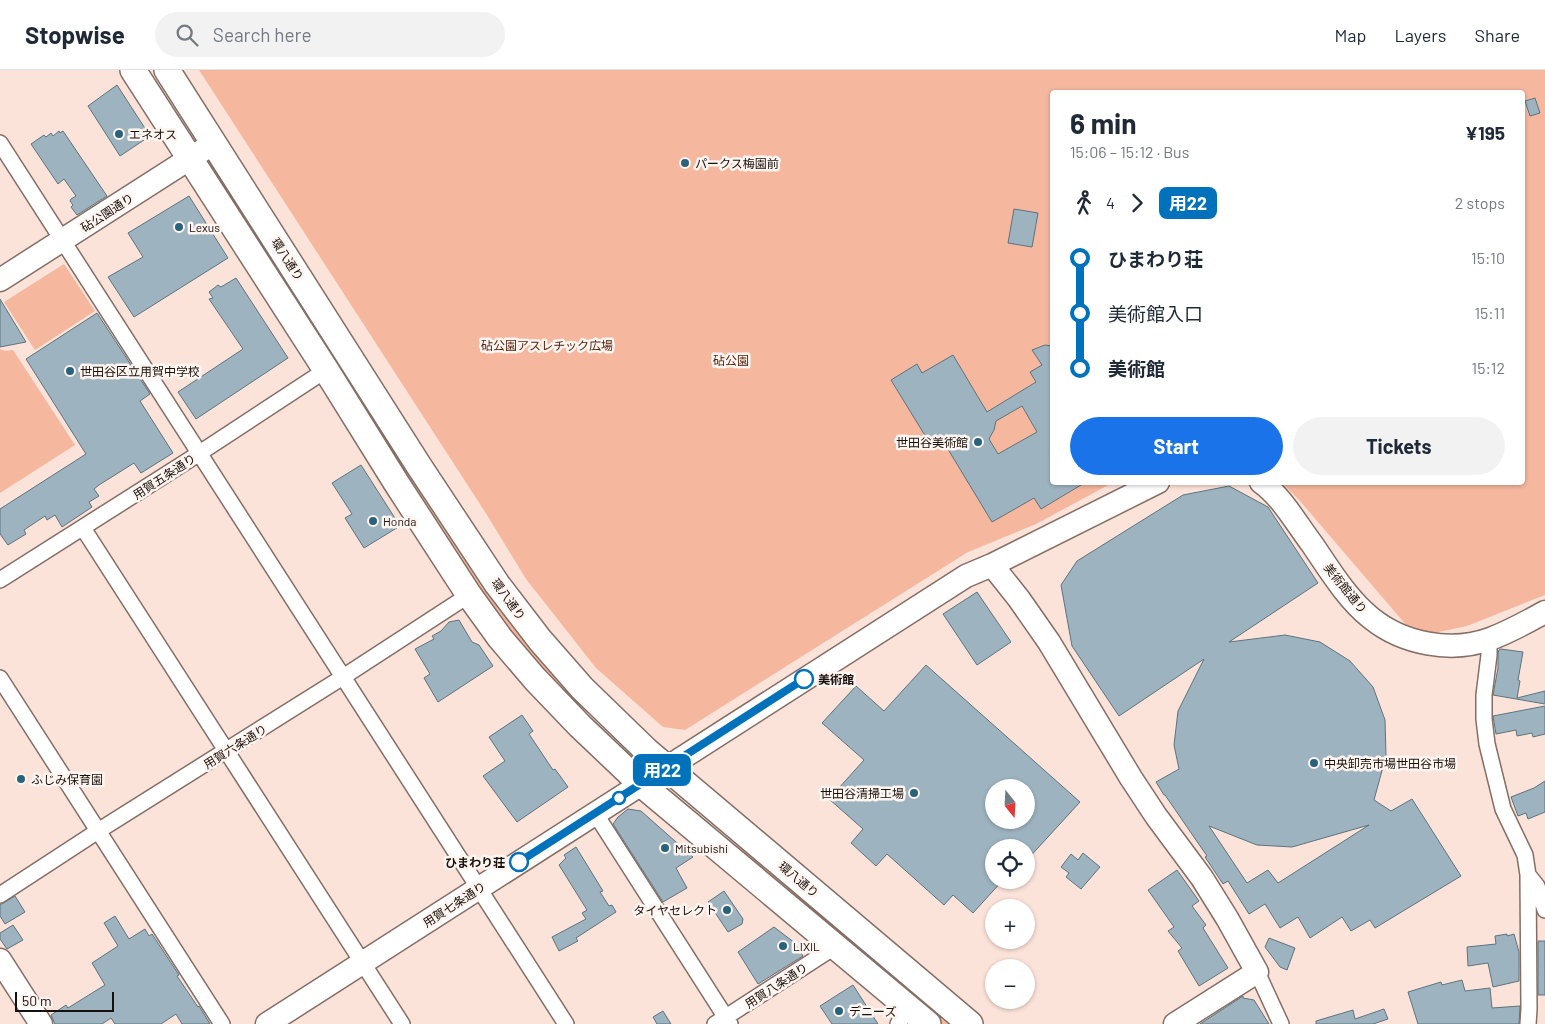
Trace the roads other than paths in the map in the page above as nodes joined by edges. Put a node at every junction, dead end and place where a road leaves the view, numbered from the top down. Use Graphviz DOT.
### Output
graph roads {
  1 [pos="133,70"];
  2 [pos="167,70"];
  3 [pos="0,143"];
  4 [pos="214,143"];
  5 [pos="190,158"];
  6 [pos="64,241"];
  7 [pos="0,280"];
  8 [pos="326,370"];
  9 [pos="200,453"];
  10 [pos="1152,485"];
  11 [pos="1265,485"];
  12 [pos="83,528"];
  13 [pos="992,565"];
  14 [pos="0,580"];
  15 [pos="469,595"];
  16 [pos="1545,612"];
  17 [pos="1489,640"];
  18 [pos="343,677"];
  19 [pos="0,678"];
  20 [pos="226,751"];
  21 [pos="666,767"];
  22 [pos="641,784"];
  23 [pos="595,813"];
  24 [pos="98,830"];
  25 [pos="1528,875"];
  26 [pos="479,888"];
  27 [pos="0,895"];
  28 [pos="1545,910"];
  29 [pos="836,946"];
  30 [pos="0,960"];
  31 [pos="363,962"];
  32 [pos="1257,972"];
  33 [pos="904,1016"];
  34 [pos="724,1022"];
  35 [pos="41,1024"];
  36 [pos="222,1024"];
  37 [pos="267,1024"];
  38 [pos="402,1024"];
  39 [pos="566,1024"];
  40 [pos="928,1024"];
  41 [pos="970,1024"];
  42 [pos="1175,1024"];
  43 [pos="1281,1024"];
  44 [pos="1528,1024"];
  1 -- 5 [label="main road"];
  2 -- 4 [label="main road, 環八通り"];
  3 -- 6 [label="street"];
  4 -- 5 [label="street, 砧公園通り"];
  4 -- 21 [label="main road, 環八通り"];
  5 -- 6 [label="street, 砧公園通り"];
  5 -- 8 [label="main road"];
  6 -- 7 [label="street, 砧公園通り"];
  6 -- 9 [label="street"];
  8 -- 9 [label="street, 用賀五条通り"];
  8 -- 15 [label="main road"];
  9 -- 12 [label="street, 用賀五条通り"];
  9 -- 18 [label="street"];
  10 -- 13 [label="street"];
  11 -- 17 [label="street, 美術館通り"];
  12 -- 14 [label="street, 用賀五条通り"];
  12 -- 20 [label="street"];
  13 -- 21 [label="street, 用賀七条通り"];
  13 -- 32 [label="street"];
  15 -- 18 [label="street, 用賀六条通り"];
  15 -- 22 [label="main road"];
  16 -- 17 [label="street, 美術館通り"];
  17 -- 25 [label="street"];
  18 -- 20 [label="street, 用賀六条通り"];
  18 -- 26 [label="street"];
  19 -- 24 [label="street"];
  20 -- 24 [label="street, 用賀六条通り"];
  20 -- 31 [label="street"];
  21 -- 22 [label="street, 用賀七条通り"];
  21 -- 41 [label="main road, 環八通り"];
  22 -- 23 [label="street, 用賀七条通り"];
  22 -- 29 [label="main road"];
  23 -- 26 [label="street, 用賀七条通り"];
  23 -- 34 [label="street"];
  24 -- 27 [label="street, 用賀六条通り"];
  24 -- 36 [label="street"];
  25 -- 28 [label="street"];
  25 -- 44 [label="street"];
  26 -- 31 [label="street, 用賀七条通り"];
  26 -- 39 [label="street"];
  29 -- 33 [label="main road"];
  29 -- 34 [label="street, 用賀八条通り"];
  30 -- 35 [label="street"];
  31 -- 37 [label="street, 用賀七条通り"];
  31 -- 38 [label="street"];
  32 -- 42 [label="street"];
  32 -- 43 [label="street"];
  33 -- 40 [label="main road"];
}
